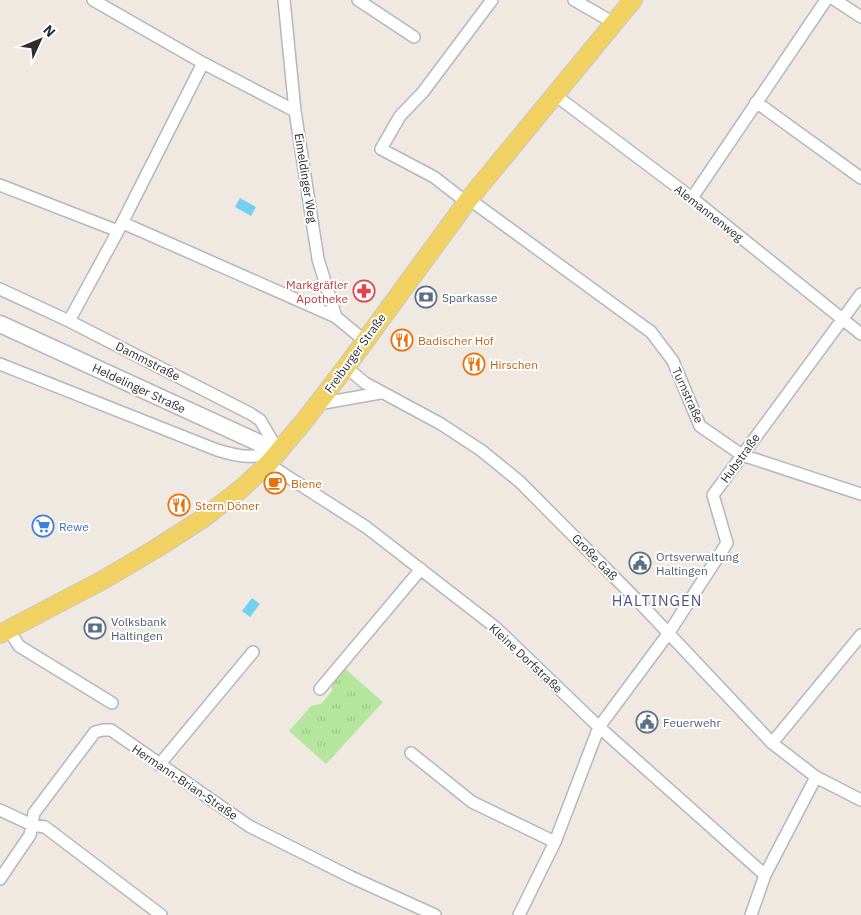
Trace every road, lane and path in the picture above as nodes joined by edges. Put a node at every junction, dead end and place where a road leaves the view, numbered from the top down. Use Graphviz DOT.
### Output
graph roads {
  1 [pos="93,0"];
  2 [pos="284,0"];
  3 [pos="358,0"];
  4 [pos="492,0"];
  5 [pos="574,0"];
  6 [pos="633,0"];
  7 [pos="826,0"];
  8 [pos="835,0"];
  9 [pos="861,17"];
  10 [pos="614,23"];
  11 [pos="414,37"];
  12 [pos="204,63"];
  13 [pos="556,95"];
  14 [pos="756,102"];
  15 [pos="296,112"];
  16 [pos="861,178"];
  17 [pos="0,185"];
  18 [pos="692,198"];
  19 [pos="469,199"];
  20 [pos="120,227"];
  21 [pos="0,289"];
  22 [pos="861,294"];
  23 [pos="336,317"];
  24 [pos="843,320"];
  25 [pos="70,321"];
  26 [pos="0,324"];
  27 [pos="861,334"];
  28 [pos="365,341"];
  29 [pos="0,364"];
  30 [pos="346,368"];
  31 [pos="380,393"];
  32 [pos="318,404"];
  33 [pos="742,455"];
  34 [pos="273,458"];
  35 [pos="861,494"];
  36 [pos="421,570"];
  37 [pos="5,632"];
  38 [pos="668,634"];
  39 [pos="861,635"];
  40 [pos="253,652"];
  41 [pos="320,689"];
  42 [pos="112,703"];
  43 [pos="599,727"];
  44 [pos="772,742"];
  45 [pos="412,752"];
  46 [pos="159,765"];
  47 [pos="816,777"];
  48 [pos="861,800"];
  49 [pos="0,810"];
  50 [pos="32,825"];
  51 [pos="555,842"];
  52 [pos="765,875"];
  53 [pos="0,879"];
  54 [pos="161,915"];
  55 [pos="435,915"];
  56 [pos="519,915"];
  57 [pos="751,915"];
  1 -- 12 [label="street"];
  2 -- 15 [label="street, Eimeldinger Weg"];
  3 -- 11 [label="street"];
  4 -- 19 [label="street, Turnstraße"];
  5 -- 10 [label="street"];
  6 -- 10 [label="main road, Freiburger Straße"];
  7 -- 14 [label="street"];
  8 -- 9 [label="street"];
  10 -- 13 [label="main road, Freiburger Straße"];
  12 -- 15 [label="street"];
  12 -- 20 [label="street"];
  13 -- 18 [label="street, Alemannenweg"];
  13 -- 19 [label="main road, Freiburger Straße"];
  14 -- 16 [label="street"];
  14 -- 18 [label="street"];
  15 -- 23 [label="street, Eimeldinger Weg"];
  17 -- 20 [label="street"];
  18 -- 24 [label="street, Alemannenweg"];
  19 -- 28 [label="main road, Freiburger Straße"];
  19 -- 33 [label="street, Turnstraße"];
  20 -- 23 [label="street"];
  20 -- 25 [label="street"];
  21 -- 25 [label="street, Dammstraße"];
  22 -- 24 [label="street, Hubstraße"];
  23 -- 28 [label="street"];
  24 -- 27 [label="street, Alemannenweg"];
  24 -- 33 [label="street, Hubstraße"];
  25 -- 34 [label="street, Dammstraße"];
  26 -- 34 [label="street, Heldelinger Straße"];
  28 -- 30 [label="main road, Freiburger Straße"];
  29 -- 34 [label="street"];
  30 -- 31 [label="street, Große Gaß"];
  30 -- 32 [label="main road, Freiburger Straße"];
  31 -- 32 [label="street"];
  31 -- 38 [label="street, Große Gaß"];
  32 -- 34 [label="main road, Freiburger Straße"];
  33 -- 35 [label="street, Turnstraße"];
  33 -- 38 [label="street, Hubstraße"];
  34 -- 36 [label="street, Kleine Dorfstraße"];
  34 -- 37 [label="main road, Freiburger Straße"];
  36 -- 41 [label="street"];
  36 -- 43 [label="street, Kleine Dorfstraße"];
  37 -- 42 [label="street, Freiburger Straße"];
  38 -- 43 [label="street"];
  38 -- 44 [label="street, Große Gaß"];
  39 -- 44 [label="street"];
  40 -- 46 [label="street"];
  43 -- 51 [label="street"];
  43 -- 52 [label="street, Kleine Dorfstraße"];
  44 -- 47 [label="street, Große Gaß"];
  45 -- 51 [label="street"];
  46 -- 50 [label="street, Hermann-Brian-Straße"];
  46 -- 55 [label="street, Hermann-Brian-Straße"];
  47 -- 48 [label="street, Große Gaß"];
  47 -- 52 [label="street"];
  49 -- 50 [label="street"];
  50 -- 53 [label="street, Hermann-Brian-Straße"];
  50 -- 54 [label="street"];
  51 -- 56 [label="street"];
  52 -- 57 [label="street"];
}
